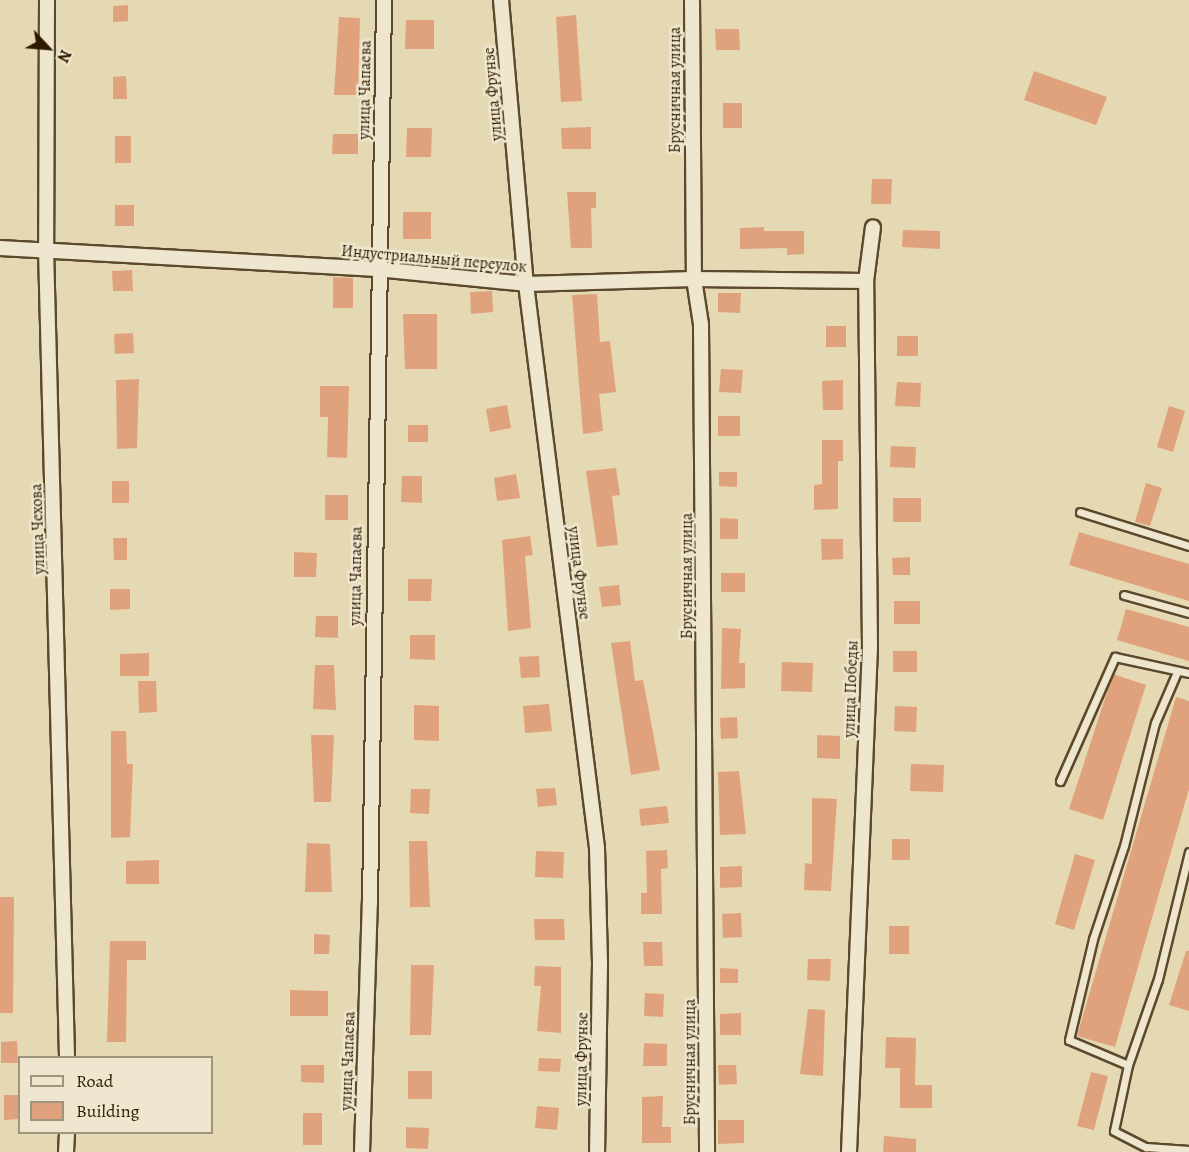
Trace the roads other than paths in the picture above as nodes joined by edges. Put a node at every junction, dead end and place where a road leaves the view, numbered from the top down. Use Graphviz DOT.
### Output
graph roads {
  1 [pos="47,0"];
  2 [pos="384,0"];
  3 [pos="501,0"];
  4 [pos="692,0"];
  5 [pos="873,226"];
  6 [pos="0,248"];
  7 [pos="46,249"];
  8 [pos="377,268"];
  9 [pos="694,279"];
  10 [pos="866,281"];
  11 [pos="526,284"];
  12 [pos="1080,512"];
  13 [pos="1189,546"];
  14 [pos="1124,595"];
  15 [pos="1189,613"];
  16 [pos="1177,672"];
  17 [pos="1189,673"];
  18 [pos="1060,781"];
  19 [pos="1189,852"];
  20 [pos="67,1056"];
  21 [pos="1128,1065"];
  22 [pos="66,1134"];
  23 [pos="1189,1142"];
  24 [pos="1188,1150"];
  25 [pos="66,1152"];
  26 [pos="362,1152"];
  27 [pos="597,1152"];
  28 [pos="706,1152"];
  29 [pos="849,1152"];
  1 -- 7 [label="street, улица Чехова"];
  2 -- 8 [label="street, улица Чапаева"];
  3 -- 11 [label="street, улица Фрунзе"];
  4 -- 9 [label="street, Брусничная улица"];
  5 -- 10 [label="street, улица Победы"];
  6 -- 7 [label="street, Индустриальный переулок"];
  7 -- 8 [label="street, Индустриальный переулок"];
  7 -- 20 [label="street, улица Чехова"];
  8 -- 11 [label="street, Индустриальный переулок"];
  8 -- 26 [label="street, улица Чапаева"];
  9 -- 10 [label="street, Индустриальный переулок"];
  9 -- 11 [label="street, Индустриальный переулок"];
  9 -- 28 [label="street, Брусничная улица"];
  10 -- 29 [label="street, улица Победы"];
  11 -- 27 [label="street, улица Фрунзе"];
  12 -- 13 [label="lane"];
  14 -- 15 [label="lane"];
  16 -- 17 [label="lane"];
  16 -- 18 [label="lane"];
  16 -- 21 [label="lane"];
  19 -- 21 [label="lane"];
  21 -- 24 [label="lane"];
  22 -- 25 [label="street"];
  23 -- 24 [label="lane"];
}
